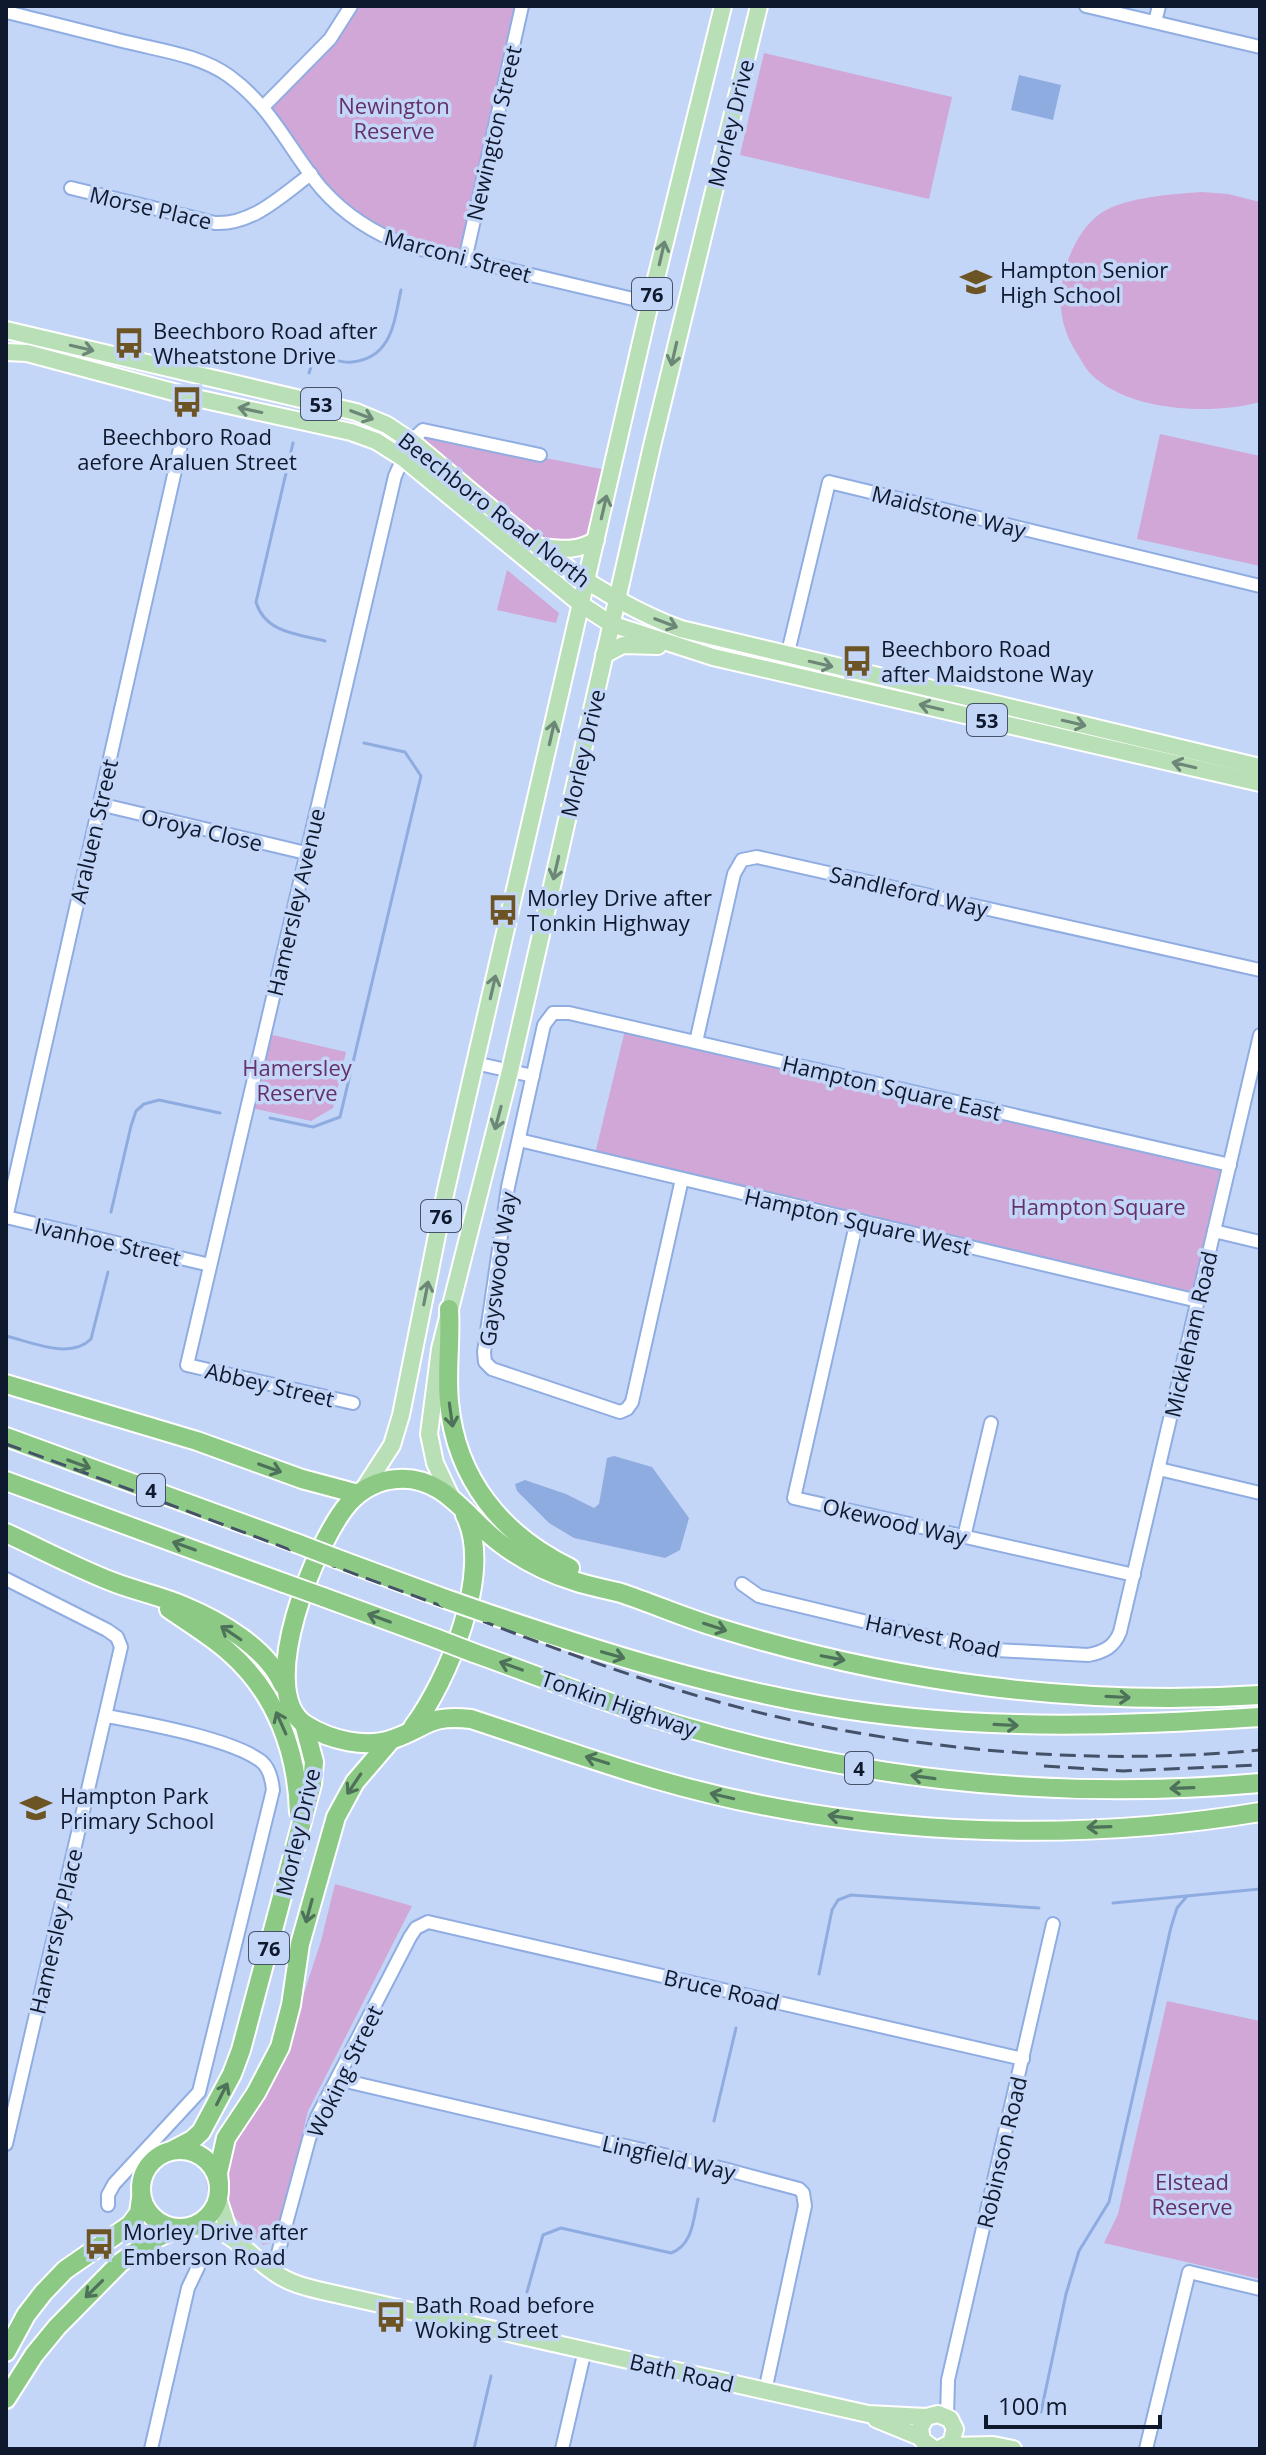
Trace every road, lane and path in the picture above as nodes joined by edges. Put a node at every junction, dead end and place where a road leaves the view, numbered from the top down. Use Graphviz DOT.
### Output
graph roads {
  1 [pos="351,6"];
  2 [pos="522,6"];
  3 [pos="723,6"];
  4 [pos="759,6"];
  5 [pos="1086,6"];
  6 [pos="1159,6"];
  7 [pos="6,12"];
  8 [pos="1155,22"];
  9 [pos="1260,47"];
  10 [pos="263,107"];
  11 [pos="311,174"];
  12 [pos="71,188"];
  13 [pos="465,260"];
  14 [pos="650,303"];
  15 [pos="6,330"];
  16 [pos="6,352"];
  17 [pos="411,441"];
  18 [pos="181,444"];
  19 [pos="540,455"];
  20 [pos="403,458"];
  21 [pos="596,540"];
  22 [pos="540,547"];
  23 [pos="587,583"];
  24 [pos="1260,586"];
  25 [pos="617,598"];
  26 [pos="582,605"];
  27 [pos="611,624"];
  28 [pos="687,648"];
  29 [pos="604,655"];
  30 [pos="787,656"];
  31 [pos="783,673"];
  32 [pos="1260,767"];
  33 [pos="1260,783"];
  34 [pos="99,804"];
  35 [pos="306,853"];
  36 [pos="1260,970"];
  37 [pos="553,1013"];
  38 [pos="1260,1035"];
  39 [pos="696,1042"];
  40 [pos="475,1063"];
  41 [pos="510,1071"];
  42 [pos="533,1076"];
  43 [pos="519,1140"];
  44 [pos="1230,1165"];
  45 [pos="682,1179"];
  46 [pos="6,1218"];
  47 [pos="857,1220"];
  48 [pos="1214,1231"];
  49 [pos="1260,1242"];
  50 [pos="210,1265"];
  51 [pos="1198,1301"];
  52 [pos="449,1309"];
  53 [pos="187,1365"];
  54 [pos="6,1384"];
  55 [pos="353,1403"];
  56 [pos="991,1423"];
  57 [pos="6,1437"];
  58 [pos="1159,1469"];
  59 [pos="6,1481"];
  60 [pos="360,1493"];
  61 [pos="1260,1493"];
  62 [pos="456,1502"];
  63 [pos="6,1533"];
  64 [pos="964,1537"];
  65 [pos="1134,1575"];
  66 [pos="6,1579"];
  67 [pos="742,1584"];
  68 [pos="149,1594"];
  69 [pos="621,1594"];
  70 [pos="1120,1632"];
  71 [pos="285,1688"];
  72 [pos="1260,1695"];
  73 [pos="107,1716"];
  74 [pos="1260,1717"];
  75 [pos="304,1724"];
  76 [pos="412,1729"];
  77 [pos="391,1740"];
  78 [pos="1260,1783"];
  79 [pos="1260,1812"];
  80 [pos="294,1854"];
  81 [pos="421,1924"];
  82 [pos="1053,1924"];
  83 [pos="1023,2059"];
  84 [pos="337,2079"];
  85 [pos="6,2144"];
  86 [pos="173,2150"];
  87 [pos="218,2191"];
  88 [pos="141,2198"];
  89 [pos="108,2205"];
  90 [pos="184,2228"];
  91 [pos="230,2235"];
  92 [pos="198,2267"];
  93 [pos="273,2272"];
  94 [pos="1260,2289"];
  95 [pos="585,2350"];
  96 [pos="6,2352"];
  97 [pos="765,2391"];
  98 [pos="6,2399"];
  99 [pos="868,2414"];
  100 [pos="940,2418"];
  101 [pos="993,2445"];
  102 [pos="934,2446"];
  103 [pos="151,2449"];
  104 [pos="562,2449"];
  105 [pos="1013,2449"];
  106 [pos="1146,2449"];
  1 -- 10 [label="street"];
  2 -- 13 [label="street, Newington Street"];
  14 -- 3 [label="main road, Morley Drive / 76, one-way"];
  4 -- 25 [label="main road, Morley Drive / 76, one-way"];
  5 -- 8 [label="street"];
  6 -- 8 [label="street"];
  7 -- 10 [label="street, Marconi Street"];
  8 -- 9 [label="street"];
  10 -- 11 [label="street, Marconi Street"];
  11 -- 12 [label="street, Morse Place"];
  11 -- 13 [label="street, Marconi Street"];
  13 -- 14 [label="street, Marconi Street"];
  21 -- 14 [label="main road, Morley Drive / 76, one-way"];
  15 -- 17 [label="main road, Beechboro Road North / 53, one-way"];
  20 -- 16 [label="main road, Beechboro Road North / 53, one-way"];
  17 -- 19 [label="street"];
  17 -- 20 [label="street, Hamersley Avenue"];
  17 -- 22 [label="main road, Beechboro Road North / 53"];
  18 -- 34 [label="street, Araluen Street"];
  20 -- 26 [label="main road, Beechboro Road North / 53"];
  20 -- 35 [label="street, Hamersley Avenue"];
  21 -- 22 [label="main road"];
  21 -- 23 [label="main road, Morley Drive / 76"];
  22 -- 23 [label="main road, Beechboro Road North / 53"];
  23 -- 25 [label="main road, Beechboro Road North / 53"];
  23 -- 26 [label="main road, Morley Drive / 76"];
  24 -- 30 [label="street, Maidstone Way"];
  25 -- 27 [label="main road, Morley Drive / 76"];
  25 -- 30 [label="main road, Beechboro Road North / 53, one-way"];
  26 -- 27 [label="main road, Beechboro Road North / 53"];
  40 -- 26 [label="main road, Morley Drive / 76, one-way"];
  27 -- 28 [label="main road, Beechboro Road North / 53"];
  27 -- 29 [label="main road, Morley Drive / 76"];
  28 -- 29 [label="main road"];
  28 -- 31 [label="main road, Beechboro Road North / 53"];
  29 -- 41 [label="main road, Morley Drive / 76, one-way"];
  30 -- 31 [label="street, Maidstone Way"];
  30 -- 32 [label="main road, Beechboro Road North / 53, one-way"];
  33 -- 31 [label="main road, Beechboro Road North / 53, one-way"];
  34 -- 35 [label="street, Oroya Close"];
  34 -- 46 [label="street, Araluen Street"];
  35 -- 50 [label="street, Hamersley Avenue"];
  36 -- 39 [label="street, Sandleford Way"];
  37 -- 39 [label="street, Hampton Square East"];
  37 -- 42 [label="street, Gayswood Way"];
  38 -- 44 [label="street, Mickleham Road"];
  39 -- 44 [label="street, Hampton Square East"];
  40 -- 41 [label="street"];
  60 -- 40 [label="main road, Morley Drive / 76, one-way"];
  41 -- 42 [label="street"];
  41 -- 52 [label="main road, Morley Drive / 76, one-way"];
  42 -- 43 [label="street, Gayswood Way"];
  43 -- 45 [label="street, Hampton Square West"];
  43 -- 45 [label="street, Gayswood Way"];
  44 -- 48 [label="street, Mickleham Road"];
  45 -- 47 [label="street, Hampton Square West"];
  46 -- 50 [label="street, Ivanhoe Street"];
  47 -- 51 [label="street, Hampton Square West"];
  47 -- 64 [label="street, Okewood Way"];
  48 -- 49 [label="street"];
  48 -- 51 [label="street, Mickleham Road"];
  50 -- 53 [label="street, Hamersley Avenue"];
  51 -- 58 [label="street, Mickleham Road"];
  52 -- 62 [label="main road, Morley Drive / 76"];
  52 -- 69 [label="highway, one-way"];
  53 -- 55 [label="street, Abbey Street"];
  54 -- 60 [label="highway, one-way"];
  56 -- 64 [label="street"];
  57 -- 74 [label="highway, Tonkin Highway / 4, one-way, bridge"];
  58 -- 61 [label="street"];
  58 -- 65 [label="street, Mickleham Road"];
  78 -- 59 [label="highway, Tonkin Highway / 4, one-way, bridge"];
  60 -- 62 [label="highway"];
  60 -- 71 [label="highway, 76"];
  62 -- 69 [label="highway"];
  62 -- 76 [label="highway, 76"];
  63 -- 68 [label="highway"];
  64 -- 65 [label="street, Okewood Way"];
  65 -- 70 [label="street, Mickleham Road"];
  66 -- 73 [label="street, Hamersley Place"];
  67 -- 70 [label="street, Harvest Road"];
  71 -- 68 [label="highway, one-way"];
  80 -- 68 [label="highway, one-way"];
  69 -- 72 [label="highway, one-way"];
  71 -- 75 [label="highway, 76"];
  73 -- 85 [label="street, Hamersley Place"];
  73 -- 89 [label="street"];
  75 -- 77 [label="highway, 76"];
  75 -- 80 [label="highway, Morley Drive / 76"];
  76 -- 77 [label="highway, 76"];
  79 -- 76 [label="highway, one-way"];
  77 -- 87 [label="highway, Morley Drive / 76, one-way"];
  86 -- 80 [label="highway, Morley Drive / 76, one-way"];
  81 -- 83 [label="street, Bruce Road"];
  81 -- 84 [label="street, Woking Street"];
  82 -- 83 [label="street, Robinson Road"];
  83 -- 100 [label="street, Robinson Road"];
  84 -- 93 [label="street, Woking Street"];
  84 -- 97 [label="street, Lingfield Way"];
  86 -- 87 [label="highway"];
  86 -- 88 [label="highway"];
  87 -- 90 [label="highway"];
  87 -- 91 [label="main road"];
  88 -- 90 [label="highway"];
  88 -- 96 [label="highway"];
  90 -- 91 [label="main road, Bath Road"];
  90 -- 98 [label="highway, one-way"];
  91 -- 93 [label="main road, Bath Road"];
  92 -- 103 [label="street"];
  93 -- 95 [label="main road, Bath Road"];
  94 -- 106 [label="street"];
  95 -- 97 [label="main road, Bath Road"];
  95 -- 104 [label="street"];
  97 -- 99 [label="main road, Bath Road"];
  99 -- 100 [label="main road, Bath Road"];
  99 -- 102 [label="main road, Bath Road"];
  100 -- 101 [label="main road, Bath Road"];
  100 -- 102 [label="main road, Robinson Road"];
  100 -- 102 [label="main road, Robinson Road"];
  101 -- 102 [label="main road, Bath Road"];
  101 -- 105 [label="main road, Bath Road"];
}
